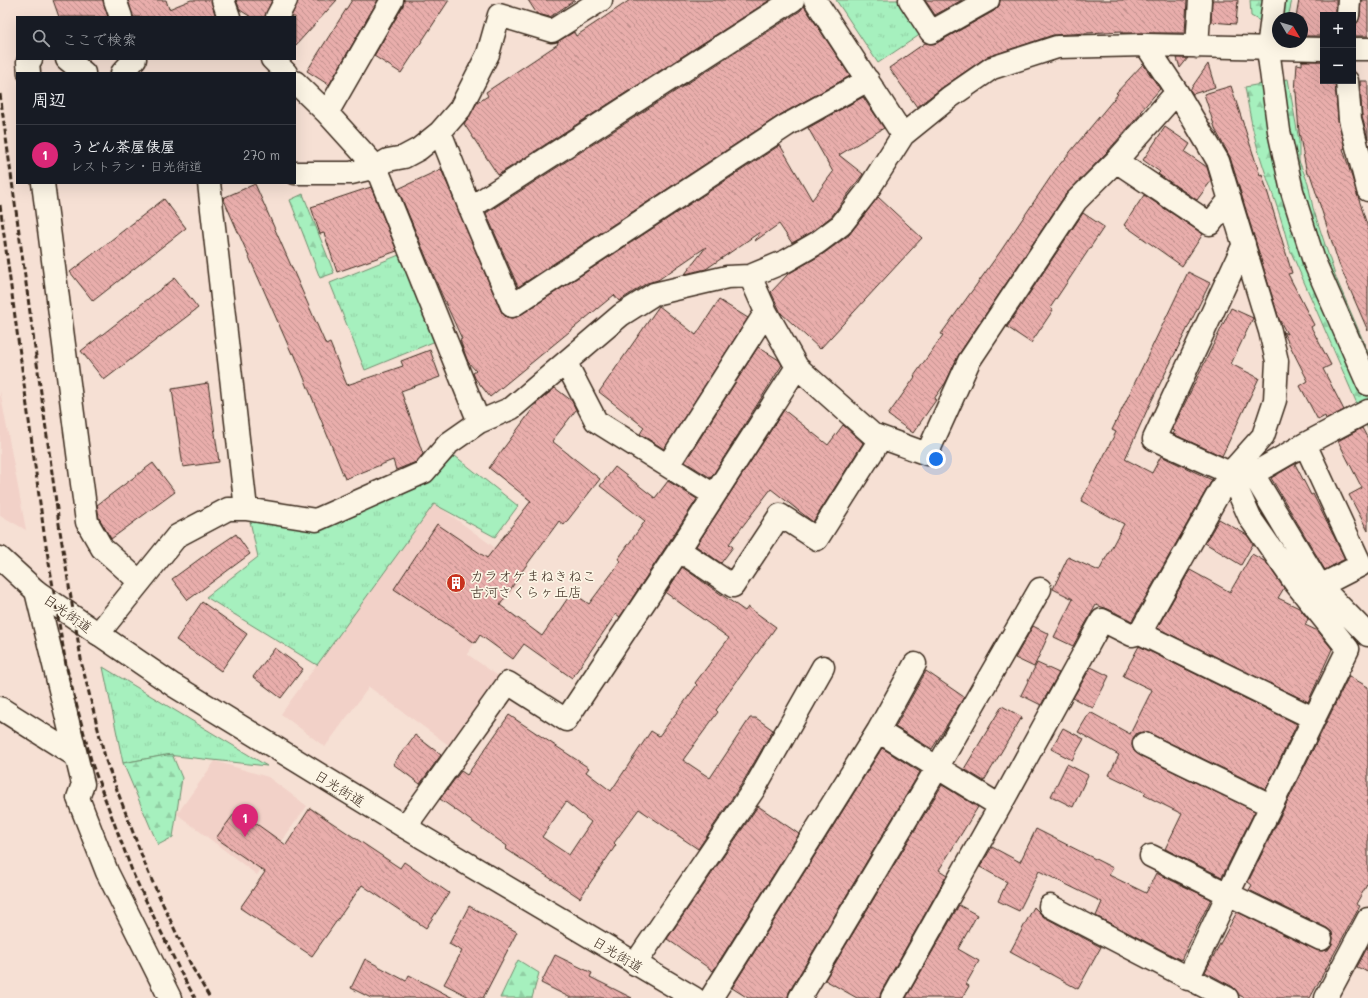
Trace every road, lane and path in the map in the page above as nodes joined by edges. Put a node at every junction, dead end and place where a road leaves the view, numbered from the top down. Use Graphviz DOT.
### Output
graph roads {
  1 [pos="114,0"];
  2 [pos="224,0"];
  3 [pos="286,0"];
  4 [pos="392,0"];
  5 [pos="793,0"];
  6 [pos="815,0"];
  7 [pos="910,0"];
  8 [pos="988,0"];
  9 [pos="1200,0"];
  10 [pos="1274,0"];
  11 [pos="1349,0"];
  12 [pos="589,3"];
  13 [pos="499,7"];
  14 [pos="1348,12"];
  15 [pos="120,16"];
  16 [pos="229,16"];
  17 [pos="278,16"];
  18 [pos="1146,45"];
  19 [pos="1197,47"];
  20 [pos="1368,48"];
  21 [pos="1268,49"];
  22 [pos="1320,49"];
  23 [pos="1356,49"];
  24 [pos="30,60"];
  25 [pos="68,60"];
  26 [pos="134,60"];
  27 [pos="273,60"];
  28 [pos="29,72"];
  29 [pos="83,72"];
  30 [pos="123,72"];
  31 [pos="285,72"];
  32 [pos="868,80"];
  33 [pos="296,83"];
  34 [pos="1347,84"];
  35 [pos="1176,92"];
  36 [pos="327,113"];
  37 [pos="440,132"];
  38 [pos="903,135"];
  39 [pos="1116,161"];
  40 [pos="376,167"];
  41 [pos="296,173"];
  42 [pos="43,184"];
  43 [pos="209,184"];
  44 [pos="1368,190"];
  45 [pos="1230,199"];
  46 [pos="470,208"];
  47 [pos="1244,244"];
  48 [pos="750,276"];
  49 [pos="766,312"];
  50 [pos="566,363"];
  51 [pos="797,367"];
  52 [pos="1368,384"];
  53 [pos="1368,411"];
  54 [pos="479,422"];
  55 [pos="881,438"];
  56 [pos="1305,444"];
  57 [pos="668,465"];
  58 [pos="1230,473"];
  59 [pos="714,495"];
  60 [pos="246,509"];
  61 [pos="679,550"];
  62 [pos="0,558"];
  63 [pos="140,582"];
  64 [pos="1320,586"];
  65 [pos="1040,589"];
  66 [pos="36,591"];
  67 [pos="1140,633"];
  68 [pos="98,634"];
  69 [pos="1368,635"];
  70 [pos="915,664"];
  71 [pos="823,667"];
  72 [pos="0,708"];
  73 [pos="1313,718"];
  74 [pos="878,731"];
  75 [pos="1144,744"];
  76 [pos="76,756"];
  77 [pos="937,768"];
  78 [pos="1270,805"];
  79 [pos="1000,806"];
  80 [pos="405,828"];
  81 [pos="1151,856"];
  82 [pos="1228,894"];
  83 [pos="1050,906"];
  84 [pos="1368,920"];
  85 [pos="1321,939"];
  86 [pos="635,964"];
  87 [pos="1198,988"];
  88 [pos="170,998"];
  89 [pos="694,998"];
  90 [pos="711,998"];
  91 [pos="800,998"];
  92 [pos="892,998"];
  93 [pos="1227,998"];
  94 [pos="1326,998"];
  1 -- 15 [label="street"];
  2 -- 16 [label="street"];
  3 -- 17 [label="street"];
  4 -- 36 [label="street"];
  5 -- 46 [label="street"];
  6 -- 32 [label="street"];
  7 -- 8 [label="street"];
  9 -- 19 [label="street"];
  10 -- 21 [label="street"];
  11 -- 14 [label="street"];
  12 -- 13 [label="street"];
  13 -- 37 [label="street"];
  18 -- 19 [label="street"];
  18 -- 35 [label="street"];
  18 -- 38 [label="street"];
  19 -- 21 [label="street"];
  20 -- 23 [label="street"];
  21 -- 22 [label="street"];
  21 -- 52 [label="street"];
  24 -- 28 [label="street"];
  25 -- 29 [label="street"];
  26 -- 30 [label="street"];
  27 -- 31 [label="street"];
  32 -- 38 [label="street"];
  32 -- 46 [label="street"];
  33 -- 36 [label="street"];
  34 -- 44 [label="street"];
  35 -- 39 [label="street"];
  35 -- 45 [label="street"];
  36 -- 40 [label="street"];
  37 -- 40 [label="street"];
  37 -- 46 [label="street"];
  38 -- 48 [label="street"];
  39 -- 45 [label="street"];
  39 -- 55 [label="street"];
  40 -- 41 [label="street"];
  40 -- 54 [label="street"];
  42 -- 63 [label="street"];
  43 -- 60 [label="street"];
  45 -- 47 [label="street"];
  47 -- 58 [label="street"];
  47 -- 58 [label="street"];
  48 -- 49 [label="street"];
  48 -- 50 [label="street"];
  49 -- 51 [label="street"];
  49 -- 57 [label="street"];
  50 -- 54 [label="street"];
  50 -- 57 [label="street"];
  51 -- 55 [label="street"];
  51 -- 59 [label="street"];
  53 -- 56 [label="street"];
  54 -- 60 [label="street"];
  55 -- 61 [label="street"];
  56 -- 64 [label="street"];
  56 -- 64 [label="street"];
  57 -- 59 [label="street"];
  58 -- 67 [label="street"];
  58 -- 73 [label="street"];
  59 -- 61 [label="street"];
  60 -- 63 [label="street"];
  61 -- 80 [label="street"];
  62 -- 66 [label="street, 日光街道"];
  63 -- 68 [label="street"];
  64 -- 69 [label="street"];
  65 -- 77 [label="street"];
  66 -- 68 [label="street, 日光街道"];
  66 -- 76 [label="street"];
  67 -- 73 [label="street"];
  67 -- 79 [label="street"];
  68 -- 80 [label="street, 日光街道"];
  70 -- 74 [label="street"];
  71 -- 86 [label="street"];
  72 -- 76 [label="street"];
  73 -- 78 [label="street"];
  74 -- 77 [label="street"];
  74 -- 90 [label="street"];
  75 -- 78 [label="street"];
  76 -- 88 [label="street"];
  77 -- 79 [label="street"];
  77 -- 91 [label="street"];
  78 -- 82 [label="street"];
  79 -- 92 [label="street"];
  80 -- 86 [label="street, 日光街道"];
  81 -- 82 [label="street"];
  82 -- 85 [label="street"];
  82 -- 87 [label="street"];
  83 -- 87 [label="street"];
  84 -- 94 [label="street"];
  86 -- 89 [label="street, 日光街道"];
  87 -- 93 [label="street"];
}
